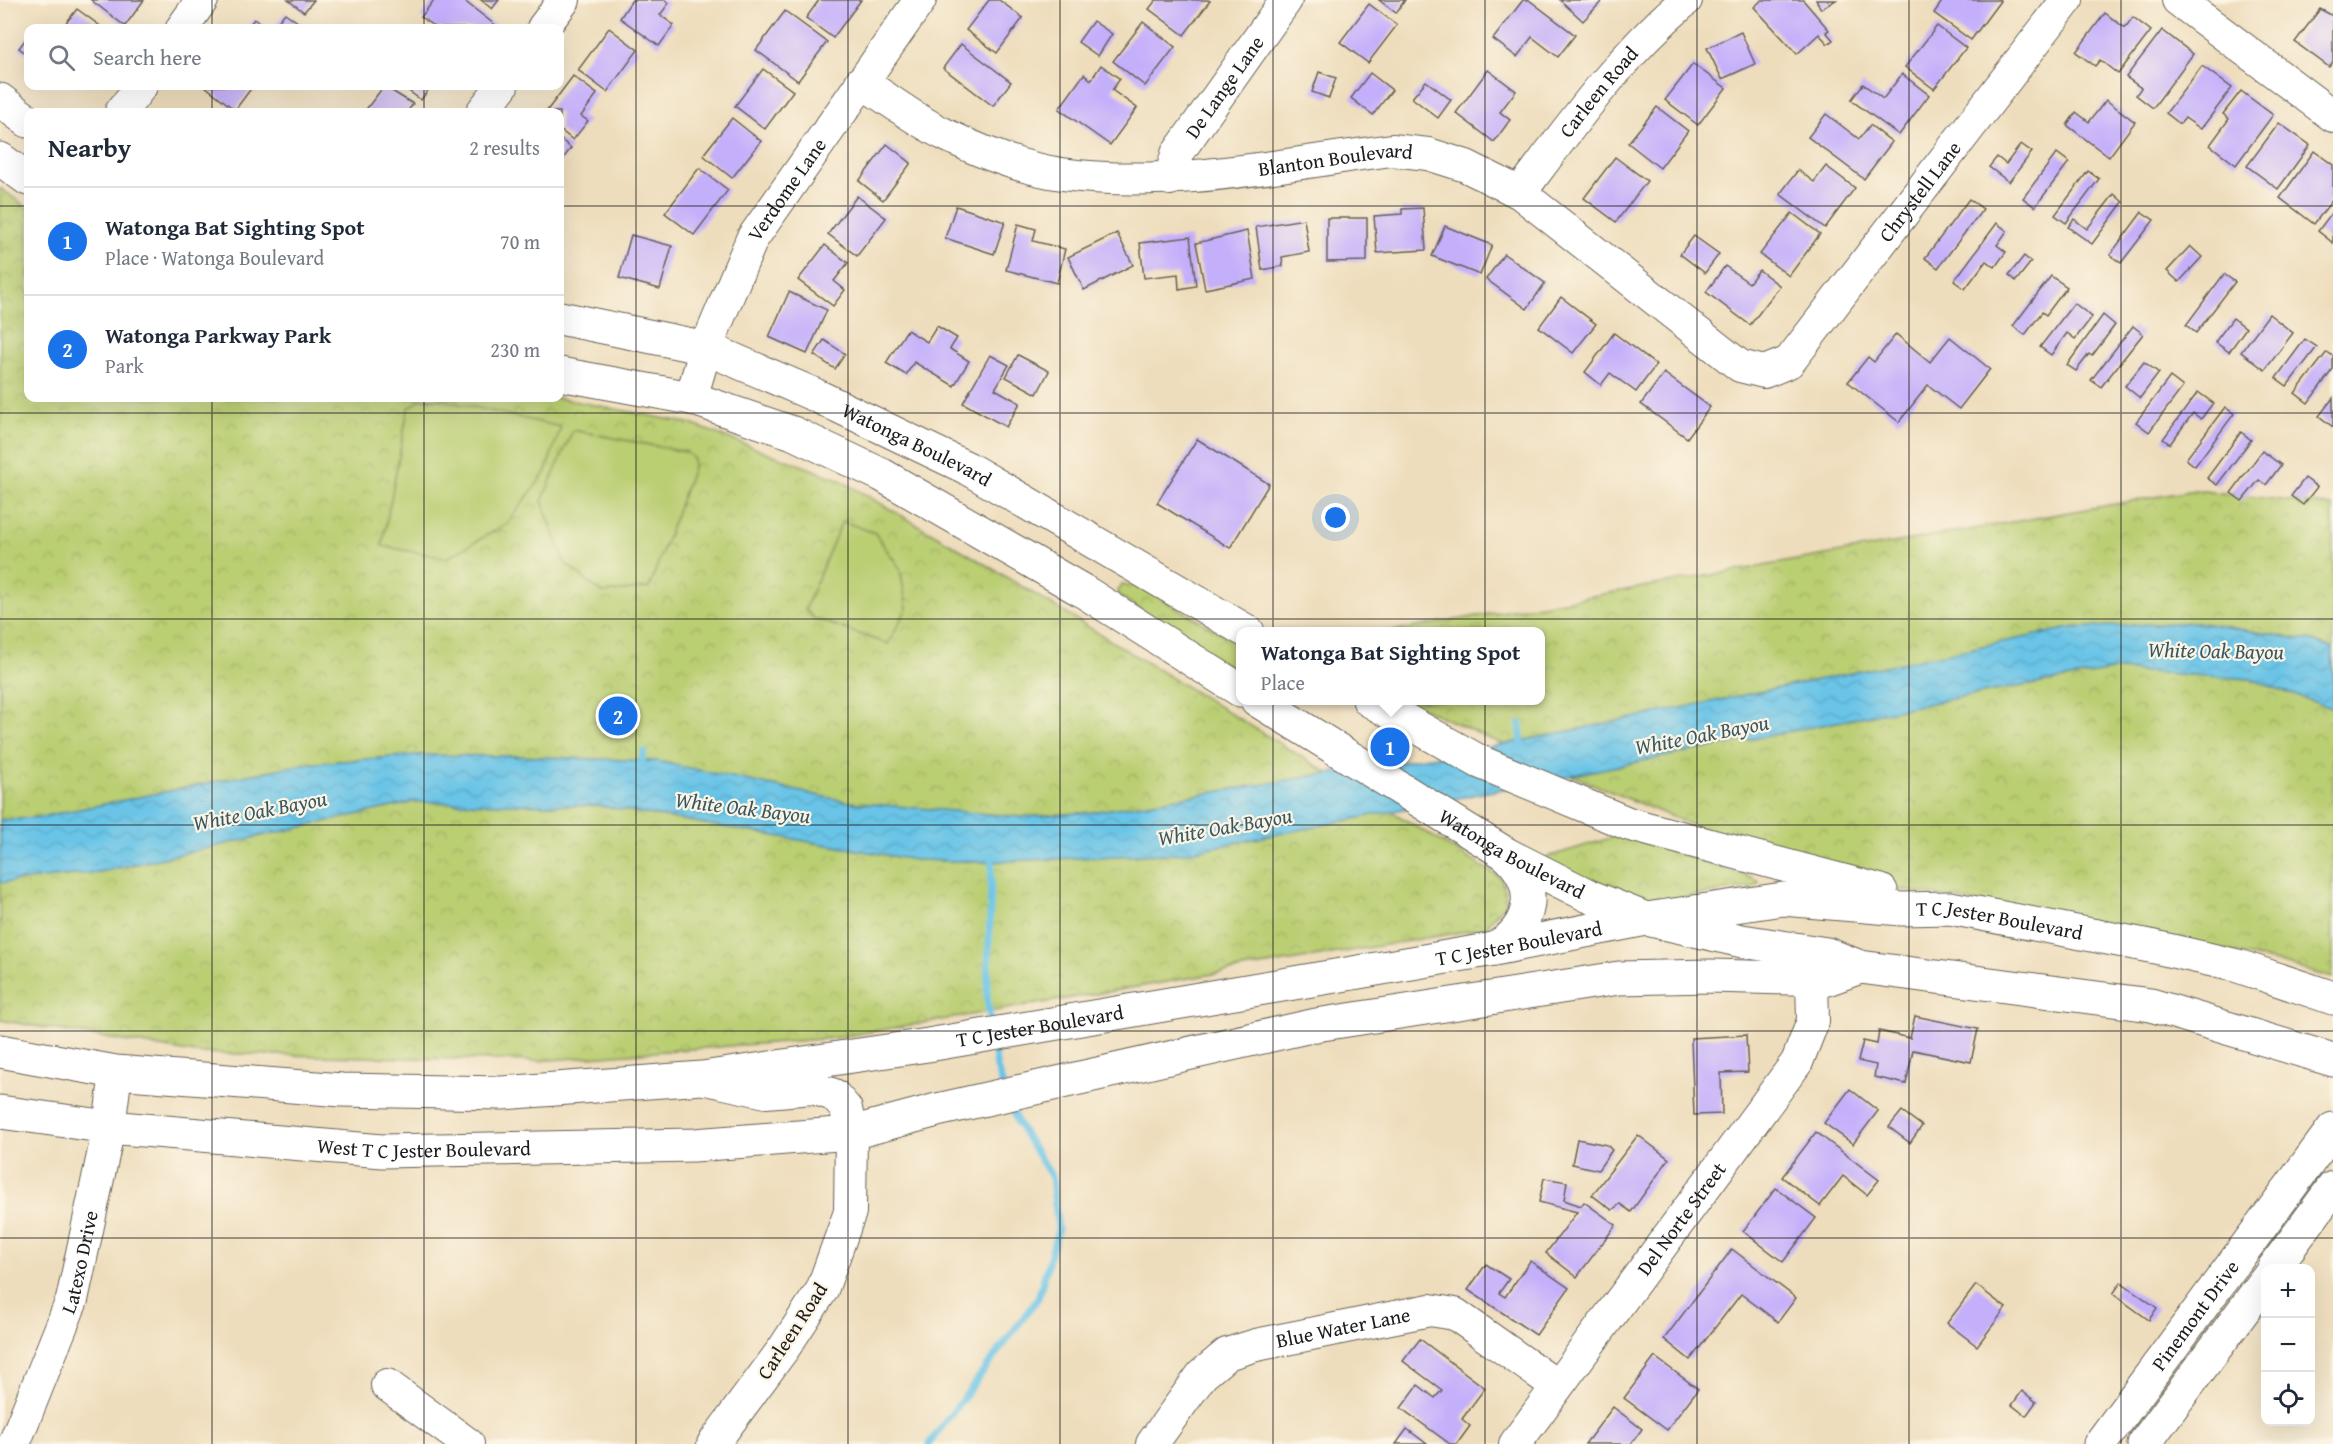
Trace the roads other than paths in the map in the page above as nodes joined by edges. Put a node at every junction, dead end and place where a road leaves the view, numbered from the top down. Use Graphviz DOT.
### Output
graph roads {
  1 [pos="202,0"];
  2 [pos="564,0"];
  3 [pos="920,0"];
  4 [pos="1286,0"];
  5 [pos="1686,0"];
  6 [pos="2067,0"];
  7 [pos="2178,0"];
  8 [pos="185,24"];
  9 [pos="546,24"];
  10 [pos="861,82"];
  11 [pos="138,90"];
  12 [pos="499,90"];
  13 [pos="0,100"];
  14 [pos="124,108"];
  15 [pos="485,108"];
  16 [pos="2333,116"];
  17 [pos="24,118"];
  18 [pos="0,159"];
  19 [pos="24,176"];
  20 [pos="1170,179"];
  21 [pos="1520,193"];
  22 [pos="564,319"];
  23 [pos="706,348"];
  24 [pos="1764,372"];
  25 [pos="564,375"];
  26 [pos="691,398"];
  27 [pos="1106,550"];
  28 [pos="1083,591"];
  29 [pos="1239,627"];
  30 [pos="1236,687"];
  31 [pos="1265,705"];
  32 [pos="1378,705"];
  33 [pos="1506,854"];
  34 [pos="1950,908"];
  35 [pos="1646,919"];
  36 [pos="1494,949"];
  37 [pos="1860,967"];
  38 [pos="1311,978"];
  39 [pos="1812,979"];
  40 [pos="2333,998"];
  41 [pos="1316,1025"];
  42 [pos="0,1051"];
  43 [pos="2333,1060"];
  44 [pos="116,1072"];
  45 [pos="702,1078"];
  46 [pos="0,1112"];
  47 [pos="109,1126"];
  48 [pos="2333,1129"];
  49 [pos="851,1133"];
  50 [pos="2333,1188"];
  51 [pos="2278,1264"];
  52 [pos="2261,1285"];
  53 [pos="2172,1347"];
  54 [pos="2201,1366"];
  55 [pos="387,1385"];
  56 [pos="1557,1386"];
  57 [pos="14,1444"];
  58 [pos="468,1444"];
  59 [pos="713,1444"];
  60 [pos="1152,1444"];
  61 [pos="1515,1444"];
  62 [pos="2100,1444"];
  63 [pos="2144,1444"];
  1 -- 8 [label="street"];
  2 -- 9 [label="street"];
  3 -- 10 [label="street, Verdome Lane"];
  4 -- 20 [label="street, De Lange Lane"];
  5 -- 21 [label="street, Carleen Road"];
  6 -- 24 [label="street, Chrystell Lane"];
  7 -- 16 [label="street"];
  10 -- 20 [label="street, Blanton Boulevard"];
  10 -- 23 [label="street, Verdome Lane"];
  11 -- 14 [label="street"];
  12 -- 15 [label="street"];
  13 -- 17 [label="main road"];
  18 -- 19 [label="main road"];
  20 -- 21 [label="street, Blanton Boulevard"];
  21 -- 24 [label="street, Blanton Boulevard"];
  22 -- 23 [label="main road, Watonga Boulevard"];
  23 -- 26 [label="street, Verdome Lane"];
  23 -- 27 [label="main road, Watonga Boulevard"];
  25 -- 26 [label="main road"];
  26 -- 28 [label="main road"];
  27 -- 28 [label="main road"];
  27 -- 29 [label="main road, Watonga Boulevard"];
  28 -- 30 [label="main road"];
  31 -- 33 [label="main road, Watonga Boulevard"];
  32 -- 34 [label="main road"];
  33 -- 35 [label="main road, Watonga Boulevard"];
  33 -- 36 [label="main road"];
  34 -- 35 [label="main road, T C Jester Boulevard"];
  34 -- 40 [label="main road, T C Jester Boulevard"];
  35 -- 36 [label="main road, T C Jester Boulevard"];
  35 -- 37 [label="main road, Watonga Boulevard"];
  36 -- 38 [label="main road, T C Jester Boulevard"];
  37 -- 39 [label="main road"];
  37 -- 43 [label="main road"];
  38 -- 41 [label="main road"];
  38 -- 45 [label="main road, T C Jester Boulevard"];
  39 -- 41 [label="main road"];
  39 -- 56 [label="street, Del Norte Street"];
  41 -- 49 [label="main road"];
  42 -- 44 [label="main road"];
  44 -- 45 [label="main road"];
  44 -- 47 [label="street, Latexo Drive"];
  45 -- 49 [label="street, Carleen Road"];
  46 -- 47 [label="main road, West T C Jester Boulevard"];
  47 -- 49 [label="main road, West T C Jester Boulevard"];
  47 -- 57 [label="street, Latexo Drive"];
  48 -- 53 [label="main road, Pinemont Drive"];
  49 -- 59 [label="street, Carleen Road"];
  50 -- 51 [label="main road"];
  52 -- 54 [label="main road, Pinemont Drive"];
  53 -- 54 [label="main road"];
  53 -- 62 [label="main road, Pinemont Drive"];
  54 -- 63 [label="main road, Pinemont Drive"];
  55 -- 58 [label="street"];
  56 -- 60 [label="street, Blue Water Lane"];
  56 -- 61 [label="street, Del Norte Street"];
}
